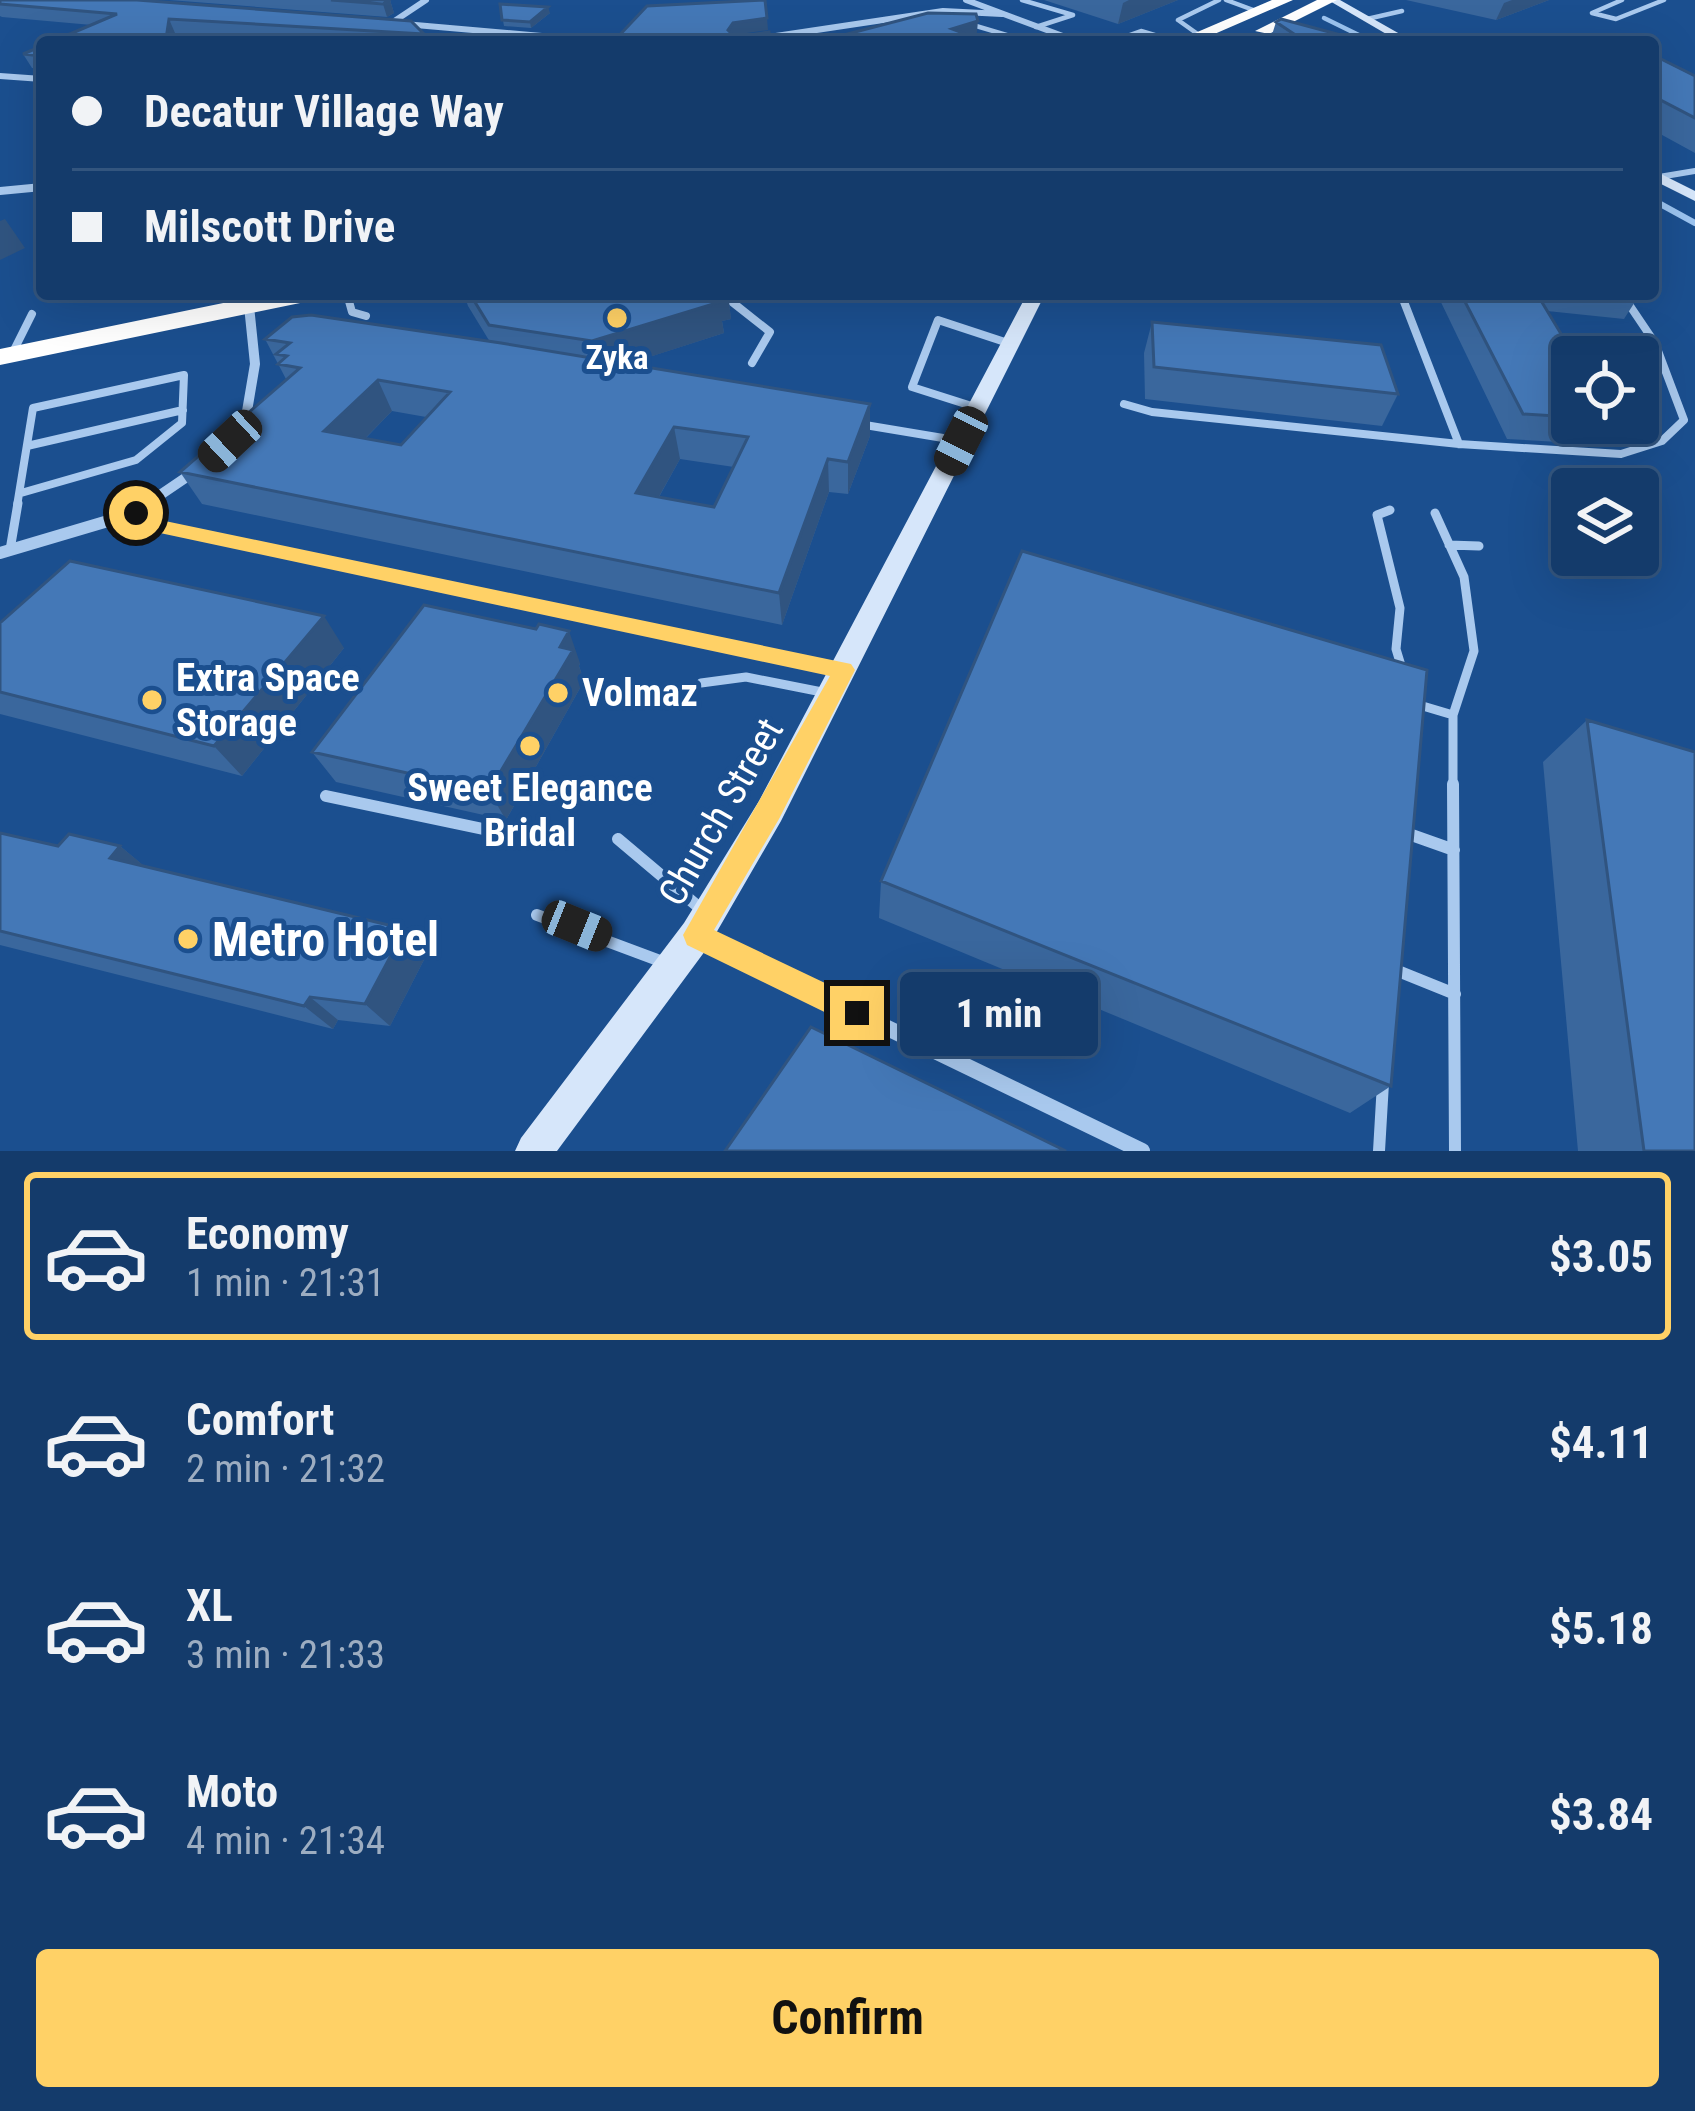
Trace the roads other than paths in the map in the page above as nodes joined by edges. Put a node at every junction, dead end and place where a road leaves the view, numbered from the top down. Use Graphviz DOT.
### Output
graph roads {
  1 [pos="426,0"];
  2 [pos="966,0"];
  3 [pos="1022,0"];
  4 [pos="1222,0"];
  5 [pos="1286,0"];
  6 [pos="1331,0"];
  7 [pos="1622,0"];
  8 [pos="1664,0"];
  9 [pos="1402,10"];
  10 [pos="1256,11"];
  11 [pos="1002,14"];
  12 [pos="1366,19"];
  13 [pos="952,23"];
  14 [pos="1036,27"];
  15 [pos="541,36"];
  16 [pos="799,36"];
  17 [pos="1011,36"];
  18 [pos="1062,36"];
  19 [pos="1127,36"];
  20 [pos="1166,36"];
  21 [pos="1184,36"];
  22 [pos="1196,36"];
  23 [pos="1257,36"];
  24 [pos="1397,36"];
  25 [pos="0,76"];
  26 [pos="36,79"];
  27 [pos="1695,171"];
  28 [pos="1659,175"];
  29 [pos="1659,177"];
  30 [pos="36,186"];
  31 [pos="0,191"];
  32 [pos="1695,197"];
  33 [pos="263,300"];
  34 [pos="349,300"];
  35 [pos="730,300"];
  36 [pos="1033,300"];
  37 [pos="1403,300"];
  38 [pos="1626,300"];
  39 [pos="32,314"];
  40 [pos="366,316"];
  41 [pos="1011,344"];
  42 [pos="6,356"];
  43 [pos="752,363"];
  44 [pos="1124,404"];
  45 [pos="978,408"];
  46 [pos="183,410"];
  47 [pos="851,422"];
  48 [pos="238,431"];
  49 [pos="961,441"];
  50 [pos="1459,444"];
  51 [pos="27,446"];
  52 [pos="202,466"];
  53 [pos="21,493"];
  54 [pos="1390,510"];
  55 [pos="1435,512"];
  56 [pos="136,513"];
  57 [pos="1449,545"];
  58 [pos="1479,546"];
  59 [pos="5,551"];
  60 [pos="838,682"];
  61 [pos="1405,682"];
  62 [pos="701,683"];
  63 [pos="1454,715"];
  64 [pos="1409,723"];
  65 [pos="326,796"];
  66 [pos="1403,809"];
  67 [pos="1401,831"];
  68 [pos="506,834"];
  69 [pos="618,839"];
  70 [pos="1454,850"];
  71 [pos="1400,854"];
  72 [pos="537,916"];
  73 [pos="702,925"];
  74 [pos="1393,947"];
  75 [pos="674,966"];
  76 [pos="1392,968"];
  77 [pos="1390,991"];
  78 [pos="1455,994"];
  79 [pos="1385,1060"];
  80 [pos="534,1151"];
  81 [pos="1142,1151"];
  82 [pos="1378,1151"];
  83 [pos="1455,1151"];
  1 -- 15 [label="street"];
  2 -- 11 [label="street"];
  3 -- 14 [label="lane"];
  4 -- 10 [label="lane"];
  4 -- 21 [label="lane"];
  5 -- 10 [label="highway"];
  6 -- 12 [label="main road"];
  6 -- 23 [label="highway"];
  7 -- 8 [label="lane"];
  9 -- 12 [label="lane"];
  10 -- 22 [label="highway"];
  11 -- 14 [label="street"];
  11 -- 16 [label="street"];
  12 -- 24 [label="main road"];
  13 -- 17 [label="lane"];
  14 -- 18 [label="street"];
  19 -- 20 [label="lane"];
  25 -- 26 [label="street"];
  27 -- 28 [label="lane"];
  29 -- 32 [label="main road"];
  30 -- 31 [label="street"];
  33 -- 42 [label="highway"];
  33 -- 48 [label="street"];
  34 -- 40 [label="lane"];
  35 -- 43 [label="lane"];
  36 -- 41 [label="main road, Church Street"];
  37 -- 50 [label="lane"];
  38 -- 50 [label="lane"];
  39 -- 42 [label="lane"];
  41 -- 45 [label="main road, Church Street"];
  41 -- 45 [label="lane"];
  44 -- 50 [label="lane"];
  45 -- 49 [label="main road, Church Street"];
  46 -- 51 [label="lane"];
  46 -- 51 [label="lane"];
  46 -- 53 [label="lane"];
  47 -- 49 [label="lane"];
  49 -- 60 [label="main road, Church Street"];
  51 -- 53 [label="lane"];
  52 -- 56 [label="street"];
  53 -- 59 [label="lane"];
  54 -- 61 [label="lane"];
  55 -- 57 [label="lane"];
  56 -- 59 [label="street"];
  56 -- 60 [label="lane"];
  57 -- 58 [label="lane"];
  57 -- 63 [label="lane"];
  60 -- 62 [label="lane"];
  60 -- 73 [label="main road, Church Street"];
  63 -- 64 [label="lane"];
  63 -- 70 [label="lane"];
  65 -- 68 [label="lane"];
  66 -- 67 [label="lane"];
  67 -- 70 [label="lane"];
  67 -- 71 [label="lane"];
  69 -- 73 [label="lane"];
  70 -- 78 [label="lane"];
  72 -- 75 [label="lane"];
  73 -- 75 [label="main road, Church Street"];
  73 -- 81 [label="street"];
  74 -- 76 [label="lane"];
  75 -- 80 [label="main road, Church Street"];
  76 -- 77 [label="lane"];
  76 -- 78 [label="lane"];
  78 -- 83 [label="lane"];
  79 -- 82 [label="lane"];
}
